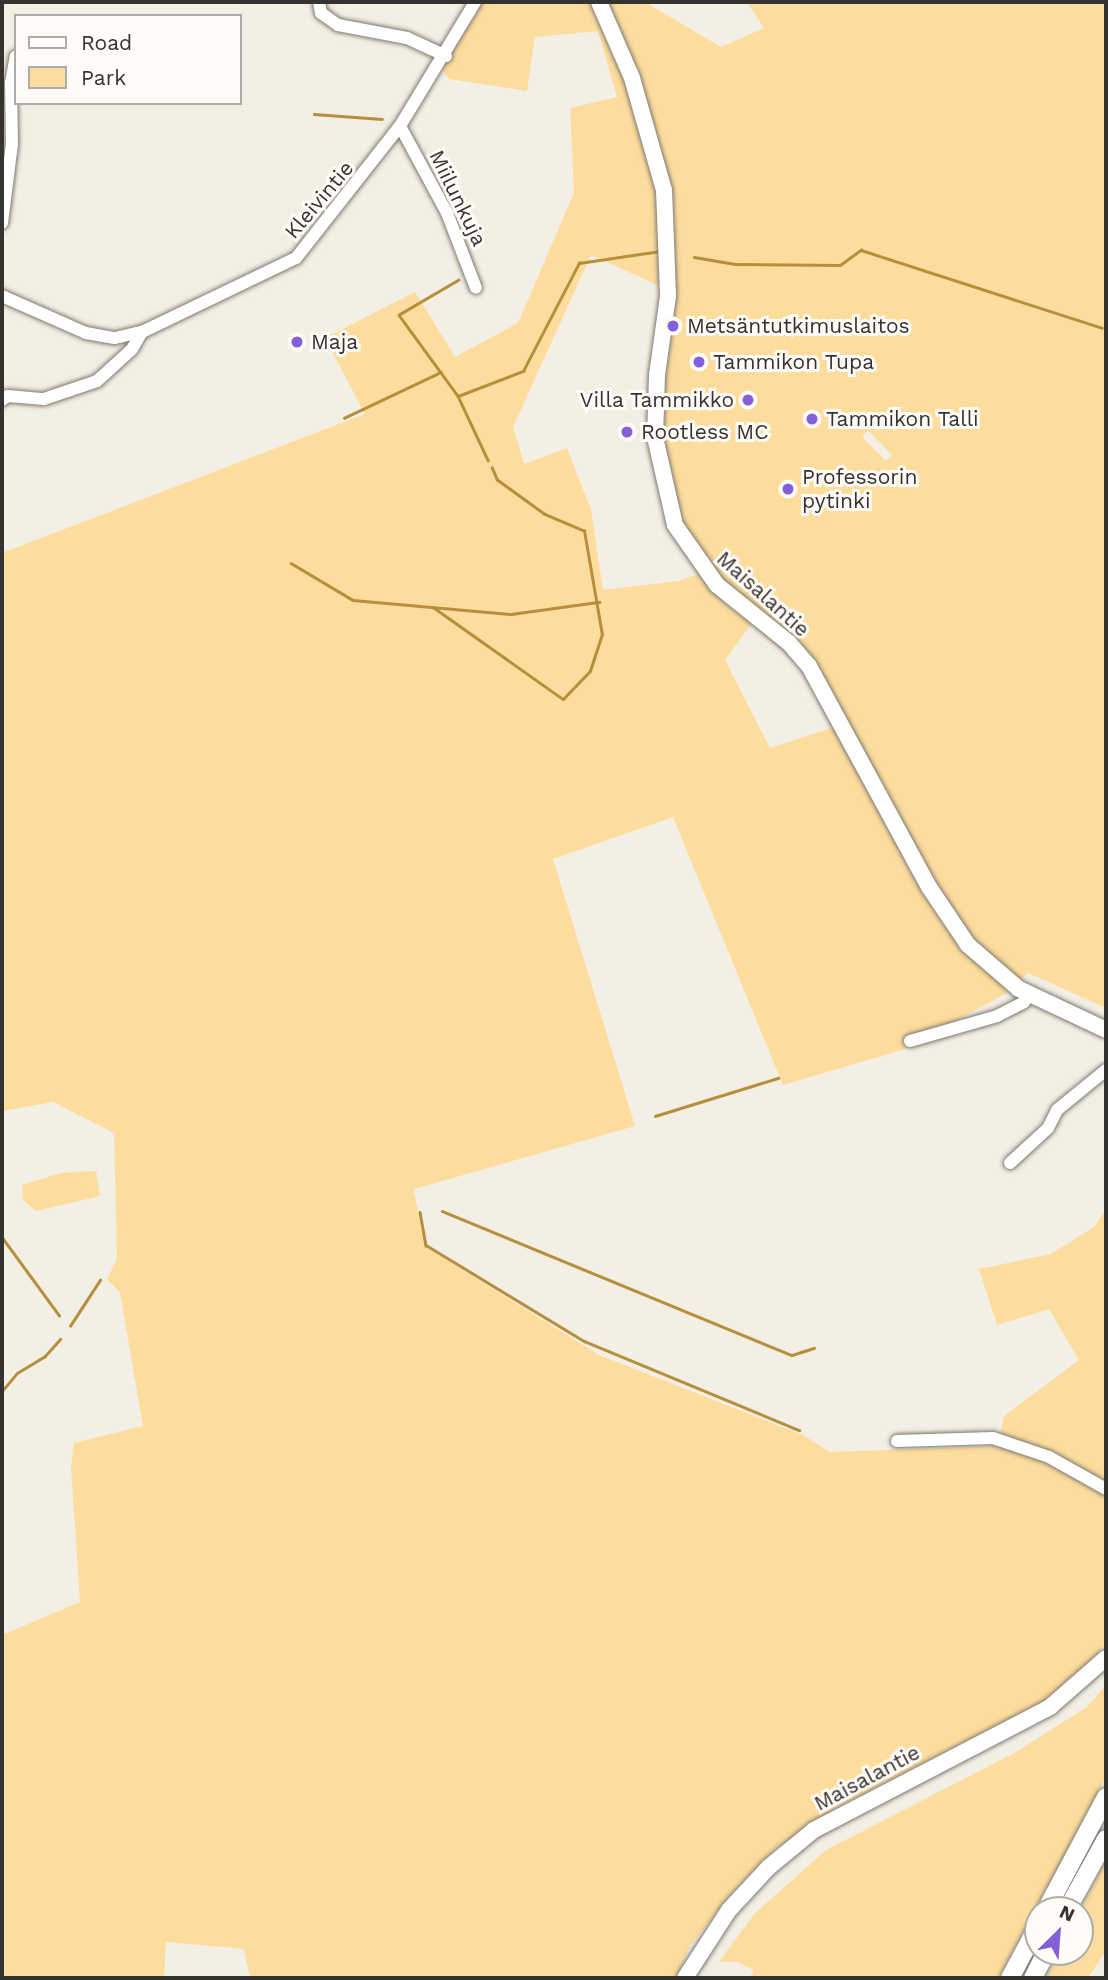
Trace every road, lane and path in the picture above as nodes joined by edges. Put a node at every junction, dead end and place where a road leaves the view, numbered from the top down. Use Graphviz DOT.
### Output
graph roads {
  1 [pos="319,2"];
  2 [pos="475,2"];
  3 [pos="600,2"];
  4 [pos="446,56"];
  5 [pos="14,67"];
  6 [pos="400,126"];
  7 [pos="2,223"];
  8 [pos="476,288"];
  9 [pos="2,296"];
  10 [pos="142,332"];
  11 [pos="2,400"];
  12 [pos="1028,994"];
  13 [pos="1106,1030"];
  14 [pos="910,1041"];
  15 [pos="1106,1070"];
  16 [pos="1010,1163"];
  17 [pos="897,1441"];
  18 [pos="1106,1489"];
  19 [pos="1106,1658"];
  20 [pos="1106,1797"];
  21 [pos="1106,1839"];
  22 [pos="1053,1896"];
  23 [pos="1075,1896"];
  24 [pos="1024,1952"];
  25 [pos="685,1978"];
  26 [pos="1010,1978"];
  1 -- 4 [label="street"];
  2 -- 4 [label="street, Kleivintie"];
  3 -- 12 [label="main road, Maisalantie"];
  4 -- 6 [label="street, Kleivintie"];
  5 -- 7 [label="street"];
  6 -- 8 [label="street, Miilunkuja"];
  6 -- 10 [label="street, Kleivintie"];
  9 -- 10 [label="street, Kleivintie"];
  10 -- 11 [label="street"];
  12 -- 13 [label="main road, Maisalantie"];
  12 -- 14 [label="street"];
  15 -- 16 [label="street"];
  17 -- 18 [label="street"];
  19 -- 25 [label="main road, Maisalantie"];
  20 -- 22 [label="highway"];
  21 -- 23 [label="highway"];
  24 -- 26 [label="highway"];
}
